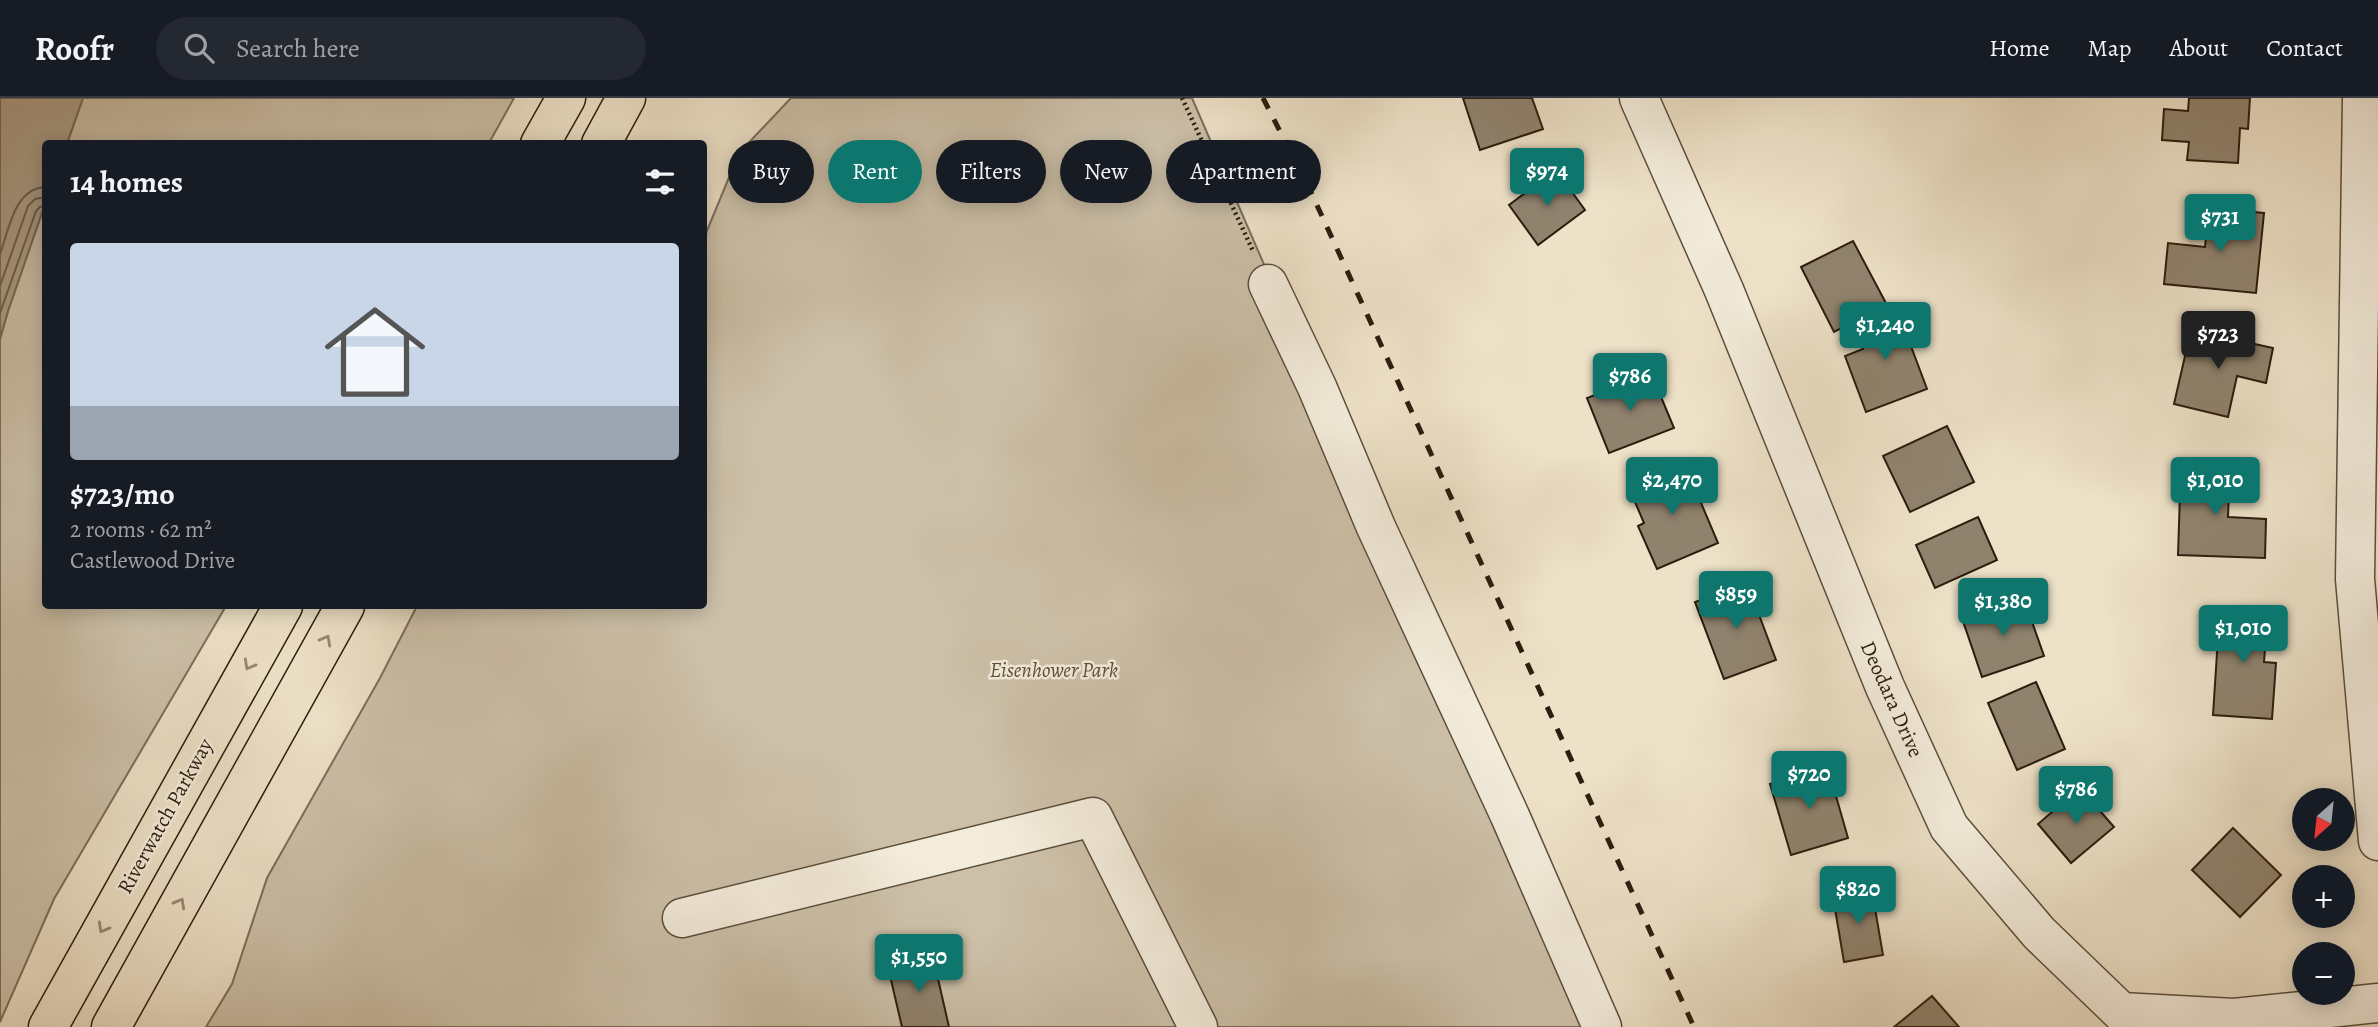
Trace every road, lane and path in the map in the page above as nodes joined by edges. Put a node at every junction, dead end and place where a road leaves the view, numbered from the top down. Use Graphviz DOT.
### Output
graph roads {
  1 [pos="566,98"];
  2 [pos="626,98"];
  3 [pos="1182,98"];
  4 [pos="1639,98"];
  5 [pos="2362,98"];
  6 [pos="542,140"];
  7 [pos="603,140"];
  8 [pos="1268,284"];
  9 [pos="281,609"];
  10 [pos="343,609"];
  11 [pos="2378,841"];
  12 [pos="682,918"];
  13 [pos="2378,1003"];
  14 [pos="48,1027"];
  15 [pos="111,1027"];
  16 [pos="1198,1027"];
  17 [pos="1602,1027"];
  1 -- 6 [label="main road"];
  2 -- 7 [label="main road"];
  3 -- 8 [label="path"];
  4 -- 13 [label="street, Deodara Drive"];
  5 -- 11 [label="street"];
  8 -- 17 [label="street"];
  9 -- 14 [label="main road, Riverwatch Parkway, one-way"];
  15 -- 10 [label="main road, one-way"];
  12 -- 16 [label="street"];
}
